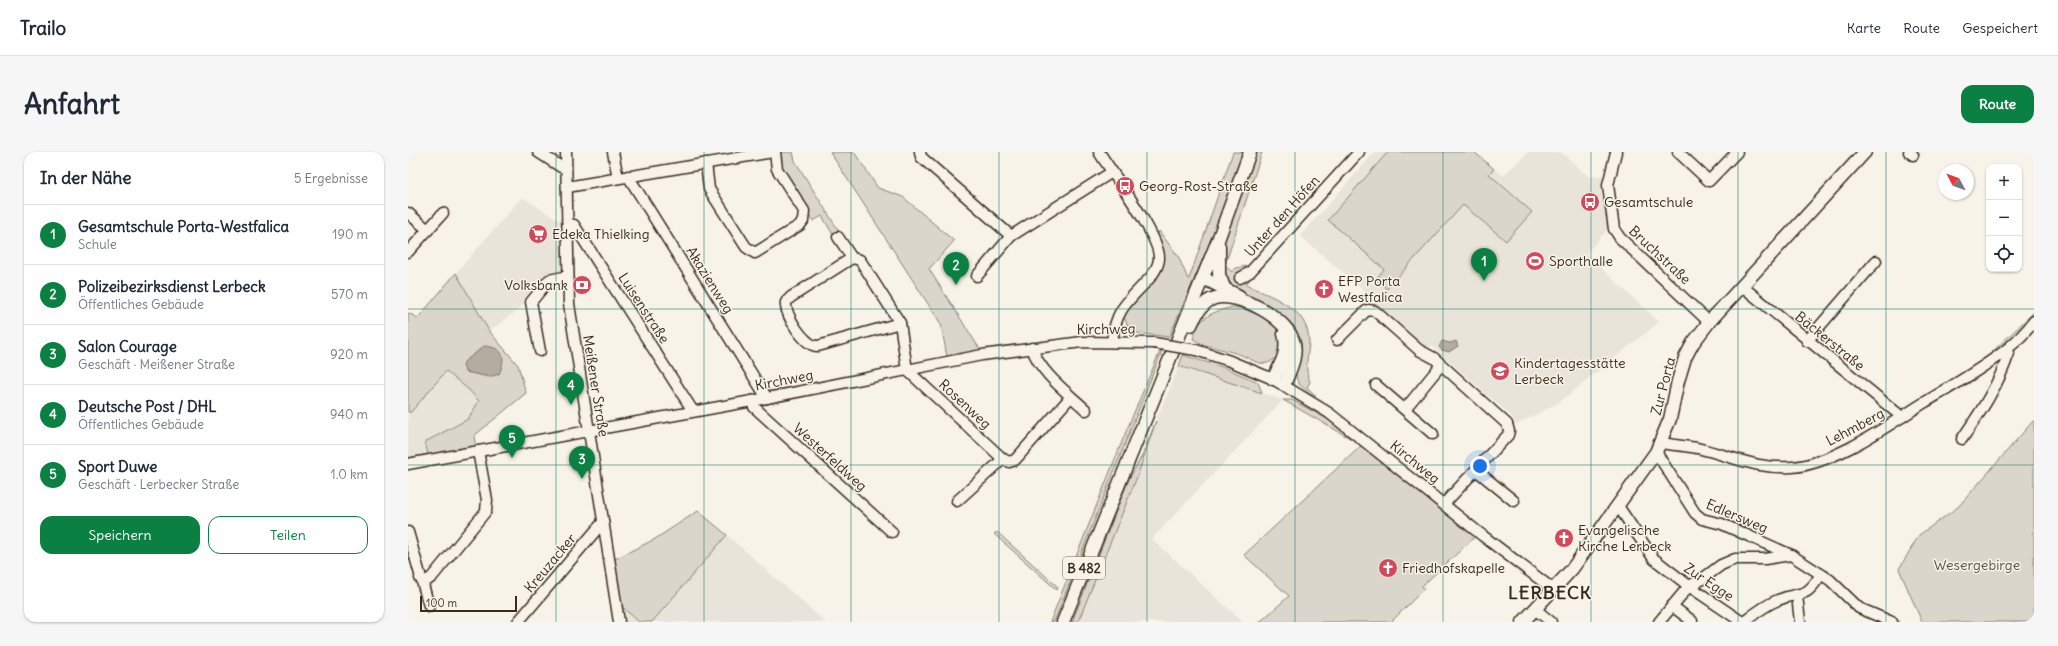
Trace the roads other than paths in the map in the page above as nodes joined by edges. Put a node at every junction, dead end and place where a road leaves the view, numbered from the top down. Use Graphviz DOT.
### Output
graph roads {
  1 [pos="538,152"];
  2 [pos="566,152"];
  3 [pos="613,152"];
  4 [pos="774,152"];
  5 [pos="920,152"];
  6 [pos="1099,152"];
  7 [pos="1250,152"];
  8 [pos="1359,152"];
  9 [pos="1616,152"];
  10 [pos="1678,152"];
  11 [pos="1737,152"];
  12 [pos="1865,152"];
  13 [pos="742,155"];
  14 [pos="706,163"];
  15 [pos="566,167"];
  16 [pos="1112,172"];
  17 [pos="628,176"];
  18 [pos="618,178"];
  19 [pos="567,187"];
  20 [pos="408,212"];
  21 [pos="443,212"];
  22 [pos="568,224"];
  23 [pos="428,230"];
  24 [pos="838,236"];
  25 [pos="1011,236"];
  26 [pos="1218,240"];
  27 [pos="408,252"];
  28 [pos="852,258"];
  29 [pos="1876,262"];
  30 [pos="568,276"];
  31 [pos="977,276"];
  32 [pos="1240,278"];
  33 [pos="1201,282"];
  34 [pos="1742,286"];
  35 [pos="1226,292"];
  36 [pos="1278,320"];
  37 [pos="1710,322"];
  38 [pos="2034,322"];
  39 [pos="900,323"];
  40 [pos="2030,332"];
  41 [pos="1337,340"];
  42 [pos="1112,341"];
  43 [pos="1807,341"];
  44 [pos="1032,348"];
  45 [pos="2007,349"];
  46 [pos="1174,350"];
  47 [pos="540,351"];
  48 [pos="1441,365"];
  49 [pos="907,370"];
  50 [pos="1273,379"];
  51 [pos="1284,385"];
  52 [pos="1376,385"];
  53 [pos="767,398"];
  54 [pos="1068,400"];
  55 [pos="752,401"];
  56 [pos="1405,409"];
  57 [pos="1086,410"];
  58 [pos="693,411"];
  59 [pos="1902,417"];
  60 [pos="590,431"];
  61 [pos="1433,434"];
  62 [pos="1962,439"];
  63 [pos="1659,447"];
  64 [pos="478,451"];
  65 [pos="1003,459"];
  66 [pos="408,464"];
  67 [pos="1476,470"];
  68 [pos="1514,500"];
  69 [pos="957,501"];
  70 [pos="1444,504"];
  71 [pos="1618,506"];
  72 [pos="603,522"];
  73 [pos="408,532"];
  74 [pos="892,532"];
  75 [pos="1791,555"];
  76 [pos="1821,574"];
  77 [pos="420,578"];
  78 [pos="1689,586"];
  79 [pos="1554,590"];
  80 [pos="1797,595"];
  81 [pos="429,606"];
  82 [pos="1672,606"];
  83 [pos="1535,609"];
  84 [pos="518,622"];
  85 [pos="619,622"];
  86 [pos="1063,622"];
  87 [pos="1523,622"];
  88 [pos="1551,622"];
  89 [pos="1659,622"];
  90 [pos="1692,622"];
  91 [pos="1743,622"];
  92 [pos="1800,622"];
  93 [pos="1892,622"];
  1 -- 15 [label="street"];
  2 -- 15 [label="street, Meißener Straße"];
  3 -- 18 [label="street"];
  4 -- 13 [label="street"];
  4 -- 14 [label="street"];
  5 -- 25 [label="street"];
  6 -- 16 [label="street"];
  7 -- 26 [label="main road, B 482"];
  8 -- 32 [label="street, Unter den Höfen"];
  9 -- 37 [label="street, Bruchstraße"];
  10 -- 11 [label="street"];
  12 -- 34 [label="main road, Zur Porta"];
  13 -- 14 [label="street"];
  14 -- 17 [label="street"];
  15 -- 19 [label="street, Meißener Straße"];
  16 -- 25 [label="street"];
  16 -- 42 [label="street"];
  17 -- 18 [label="street"];
  17 -- 53 [label="street, Akazienweg"];
  18 -- 19 [label="street"];
  19 -- 22 [label="street, Meißener Straße"];
  20 -- 23 [label="street"];
  21 -- 23 [label="street"];
  22 -- 30 [label="street, Meißener Straße"];
  22 -- 58 [label="street, Luisenstraße"];
  23 -- 27 [label="street"];
  24 -- 28 [label="street"];
  25 -- 31 [label="street"];
  26 -- 33 [label="main road, B 482"];
  26 -- 35 [label="main road"];
  28 -- 39 [label="street"];
  28 -- 39 [label="street"];
  29 -- 43 [label="street"];
  30 -- 47 [label="street"];
  30 -- 60 [label="street, Meißener Straße"];
  33 -- 35 [label="main road"];
  33 -- 46 [label="main road, B 482"];
  34 -- 37 [label="main road, Zur Porta"];
  34 -- 43 [label="street, Bäckerstraße"];
  35 -- 36 [label="main road"];
  35 -- 46 [label="main road"];
  36 -- 50 [label="main road"];
  36 -- 51 [label="main road"];
  37 -- 63 [label="main road, Zur Porta"];
  38 -- 40 [label="street, Lehmberg"];
  39 -- 49 [label="street"];
  40 -- 45 [label="street, Lehmberg"];
  41 -- 48 [label="street"];
  42 -- 44 [label="street, Kirchweg"];
  42 -- 50 [label="street, Kirchweg, bridge"];
  43 -- 59 [label="street, Bäckerstraße"];
  44 -- 49 [label="street, Kirchweg"];
  44 -- 57 [label="street"];
  45 -- 59 [label="street, Lehmberg"];
  45 -- 62 [label="street"];
  46 -- 86 [label="main road, B 482"];
  48 -- 56 [label="street"];
  48 -- 67 [label="street"];
  49 -- 53 [label="street, Kirchweg"];
  49 -- 65 [label="street, Rosenweg"];
  50 -- 51 [label="street, Kirchweg"];
  51 -- 70 [label="street, Kirchweg"];
  52 -- 56 [label="street"];
  53 -- 55 [label="street, Kirchweg"];
  54 -- 65 [label="street"];
  55 -- 58 [label="street, Kirchweg"];
  55 -- 74 [label="street, Westerfeldweg"];
  56 -- 61 [label="street"];
  58 -- 60 [label="street, Kirchweg"];
  59 -- 63 [label="street, Lehmberg"];
  60 -- 64 [label="street, Kirchweg"];
  60 -- 72 [label="street, Meißener Straße"];
  63 -- 71 [label="main road, Zur Porta"];
  63 -- 75 [label="street, Edlersweg"];
  64 -- 66 [label="street, Kirchweg"];
  64 -- 77 [label="street"];
  65 -- 69 [label="street"];
  67 -- 68 [label="street"];
  67 -- 70 [label="street"];
  70 -- 79 [label="street, Kirchweg"];
  71 -- 78 [label="street, Zur Egge"];
  71 -- 79 [label="main road, Zur Porta"];
  72 -- 84 [label="street, Kreuzacker"];
  72 -- 85 [label="street, Meißener Straße"];
  73 -- 77 [label="street"];
  75 -- 76 [label="street, Edlersweg"];
  75 -- 78 [label="street"];
  76 -- 80 [label="street"];
  76 -- 93 [label="street, Edlersweg"];
  77 -- 81 [label="street"];
  78 -- 82 [label="street"];
  78 -- 91 [label="street, Zur Egge"];
  79 -- 83 [label="main road, Zur Porta"];
  80 -- 91 [label="street"];
  80 -- 92 [label="street"];
  82 -- 89 [label="street"];
  82 -- 90 [label="street"];
  83 -- 87 [label="main road, Zur Porta"];
  83 -- 88 [label="street"];
}
